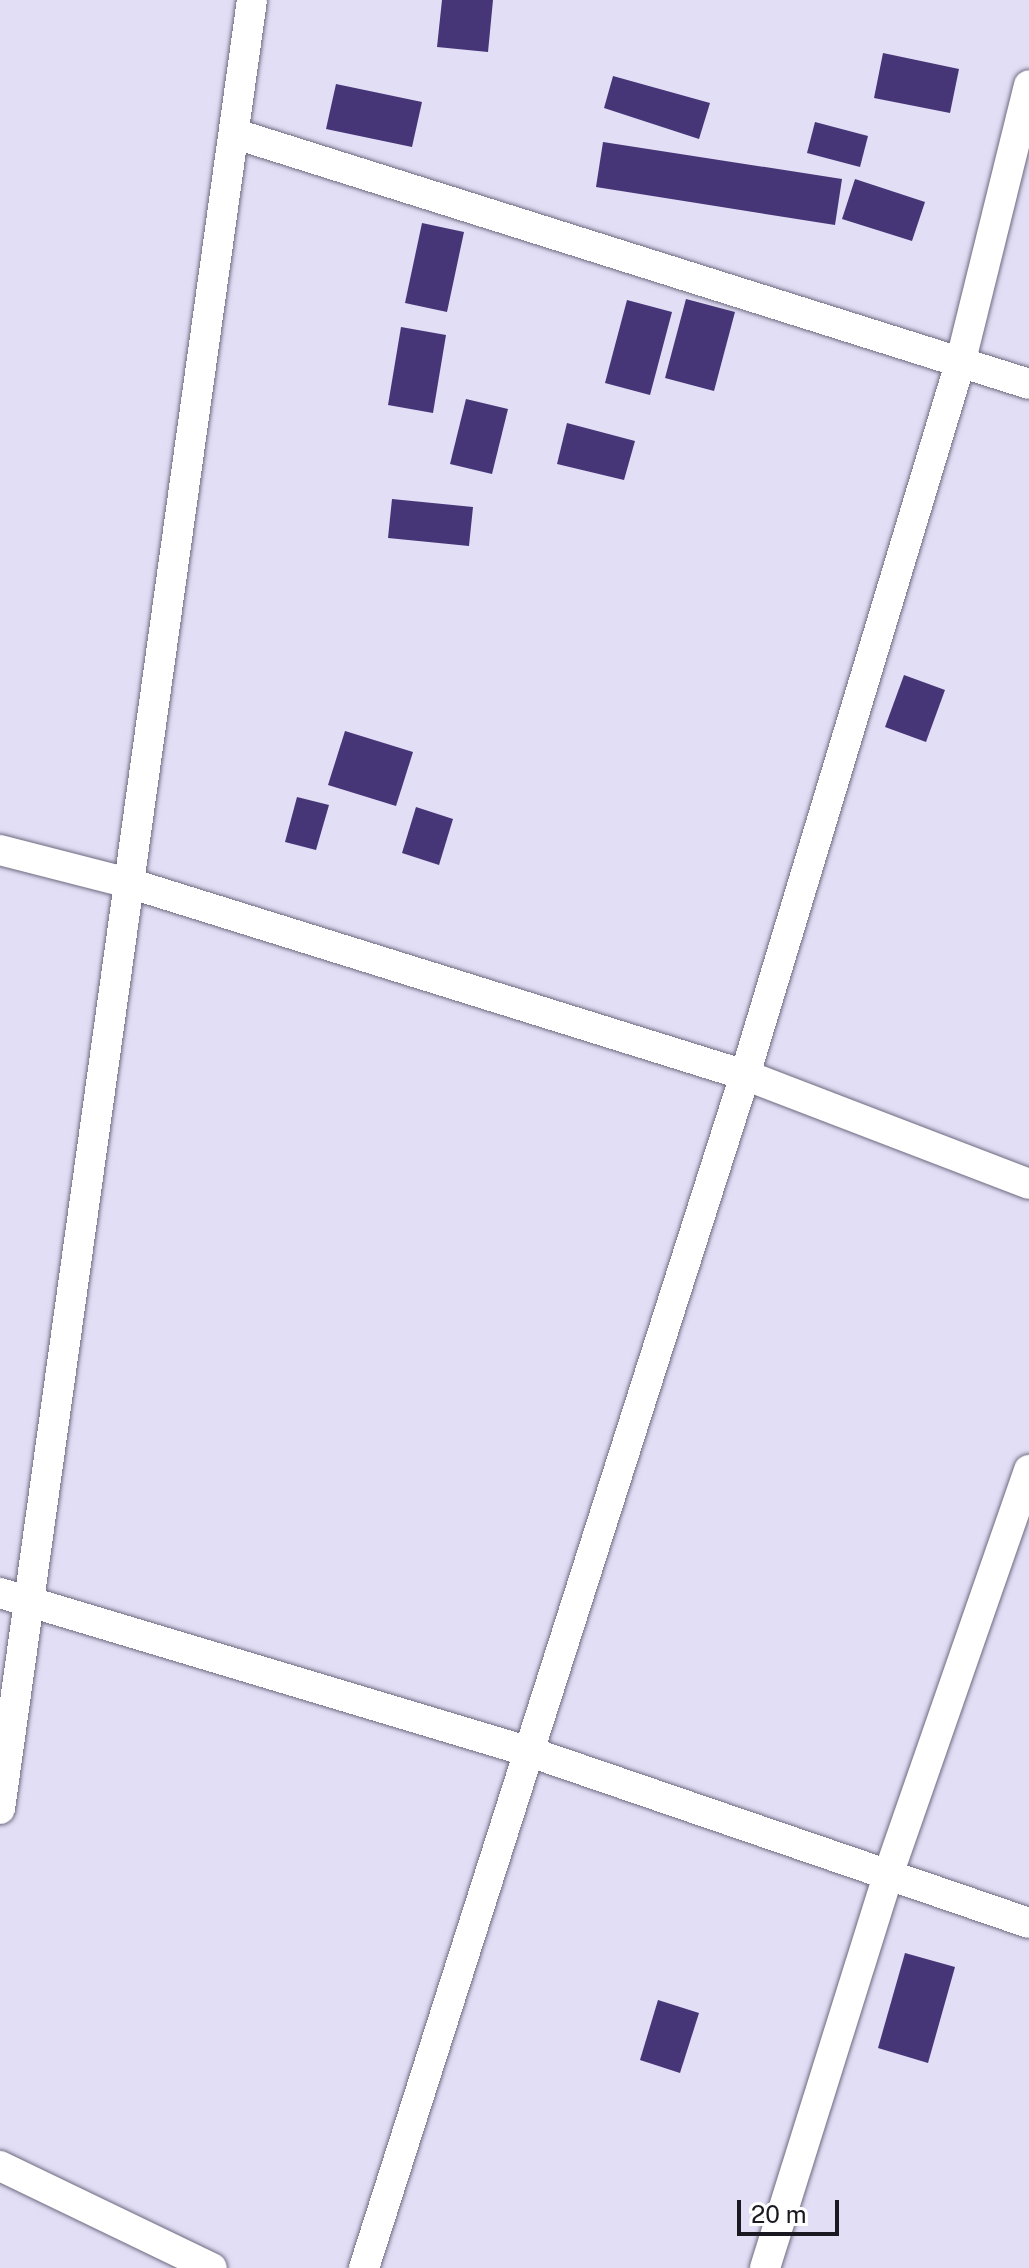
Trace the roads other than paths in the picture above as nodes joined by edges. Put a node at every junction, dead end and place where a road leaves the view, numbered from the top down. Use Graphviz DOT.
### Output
graph roads {
  1 [pos="252,0"];
  2 [pos="1029,85"];
  3 [pos="239,135"];
  4 [pos="961,360"];
  5 [pos="1029,384"];
  6 [pos="0,850"];
  7 [pos="132,884"];
  8 [pos="745,1075"];
  9 [pos="1029,1184"];
  10 [pos="1029,1470"];
  11 [pos="13,1597"];
  12 [pos="530,1752"];
  13 [pos="0,1809"];
  14 [pos="888,1875"];
  15 [pos="1029,1923"];
  16 [pos="0,2166"];
  17 [pos="212,2268"];
  18 [pos="364,2268"];
  19 [pos="765,2268"];
  1 -- 3 [label="street"];
  2 -- 4 [label="street"];
  3 -- 4 [label="street"];
  3 -- 7 [label="street"];
  4 -- 5 [label="street"];
  4 -- 8 [label="street"];
  6 -- 7 [label="street"];
  7 -- 8 [label="street"];
  7 -- 11 [label="street"];
  8 -- 9 [label="street"];
  8 -- 12 [label="street"];
  10 -- 14 [label="street"];
  11 -- 12 [label="street"];
  11 -- 13 [label="street"];
  12 -- 14 [label="street"];
  12 -- 18 [label="street"];
  14 -- 15 [label="street"];
  14 -- 19 [label="street"];
  16 -- 17 [label="street"];
}
